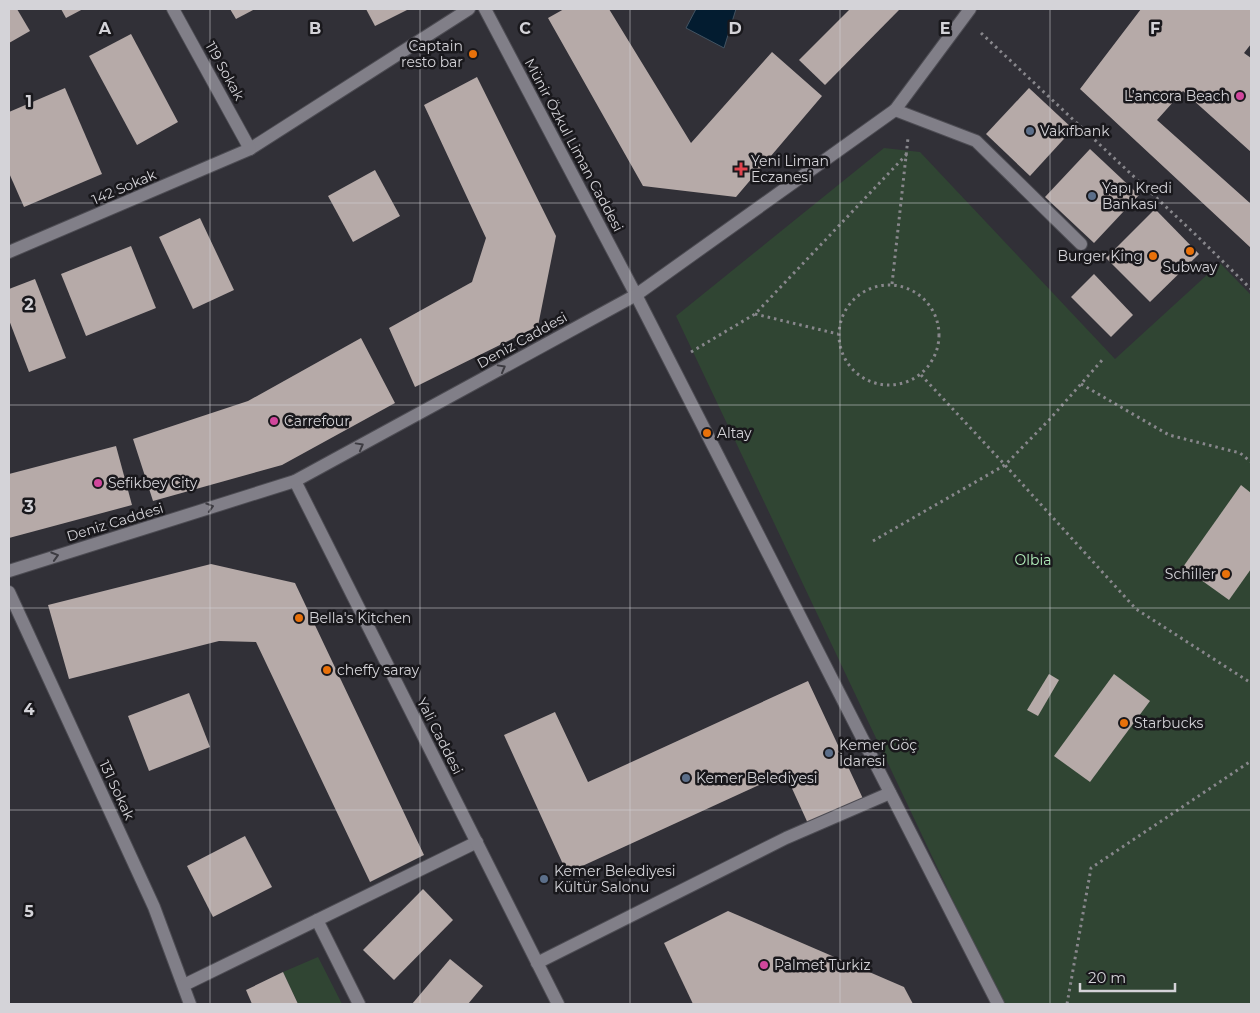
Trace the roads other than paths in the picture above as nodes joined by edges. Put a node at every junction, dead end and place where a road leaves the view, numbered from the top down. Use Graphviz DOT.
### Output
graph roads {
  1 [pos="173,9"];
  2 [pos="469,9"];
  3 [pos="485,9"];
  4 [pos="967,13"];
  5 [pos="895,110"];
  6 [pos="250,148"];
  7 [pos="1081,244"];
  8 [pos="9,252"];
  9 [pos="636,295"];
  10 [pos="295,481"];
  11 [pos="9,571"];
  12 [pos="9,592"];
  13 [pos="890,793"];
  14 [pos="477,842"];
  15 [pos="317,920"];
  16 [pos="537,962"];
  17 [pos="184,985"];
  18 [pos="190,1004"];
  19 [pos="359,1004"];
  20 [pos="558,1004"];
  21 [pos="998,1004"];
  1 -- 6 [label="street, 119 Sokak"];
  2 -- 6 [label="street, 142 Sokak"];
  3 -- 9 [label="street, Münir Özkul Liman Caddesi"];
  4 -- 5 [label="street, Deniz Caddesi"];
  5 -- 7 [label="street"];
  5 -- 9 [label="street, Deniz Caddesi"];
  6 -- 8 [label="street, 142 Sokak"];
  10 -- 9 [label="street, Deniz Caddesi, one-way"];
  9 -- 13 [label="street, Münir Özkul Liman Caddesi"];
  11 -- 10 [label="street, Deniz Caddesi, one-way"];
  10 -- 14 [label="street, Yali Caddesi"];
  12 -- 17 [label="street, 131 Sokak"];
  13 -- 16 [label="street"];
  13 -- 21 [label="street, Münir Özkul Liman Caddesi"];
  14 -- 15 [label="street"];
  14 -- 16 [label="street, Yali Caddesi"];
  15 -- 17 [label="street"];
  15 -- 19 [label="street"];
  16 -- 20 [label="street, Yali Caddesi"];
  17 -- 18 [label="street, 131 Sokak"];
}
